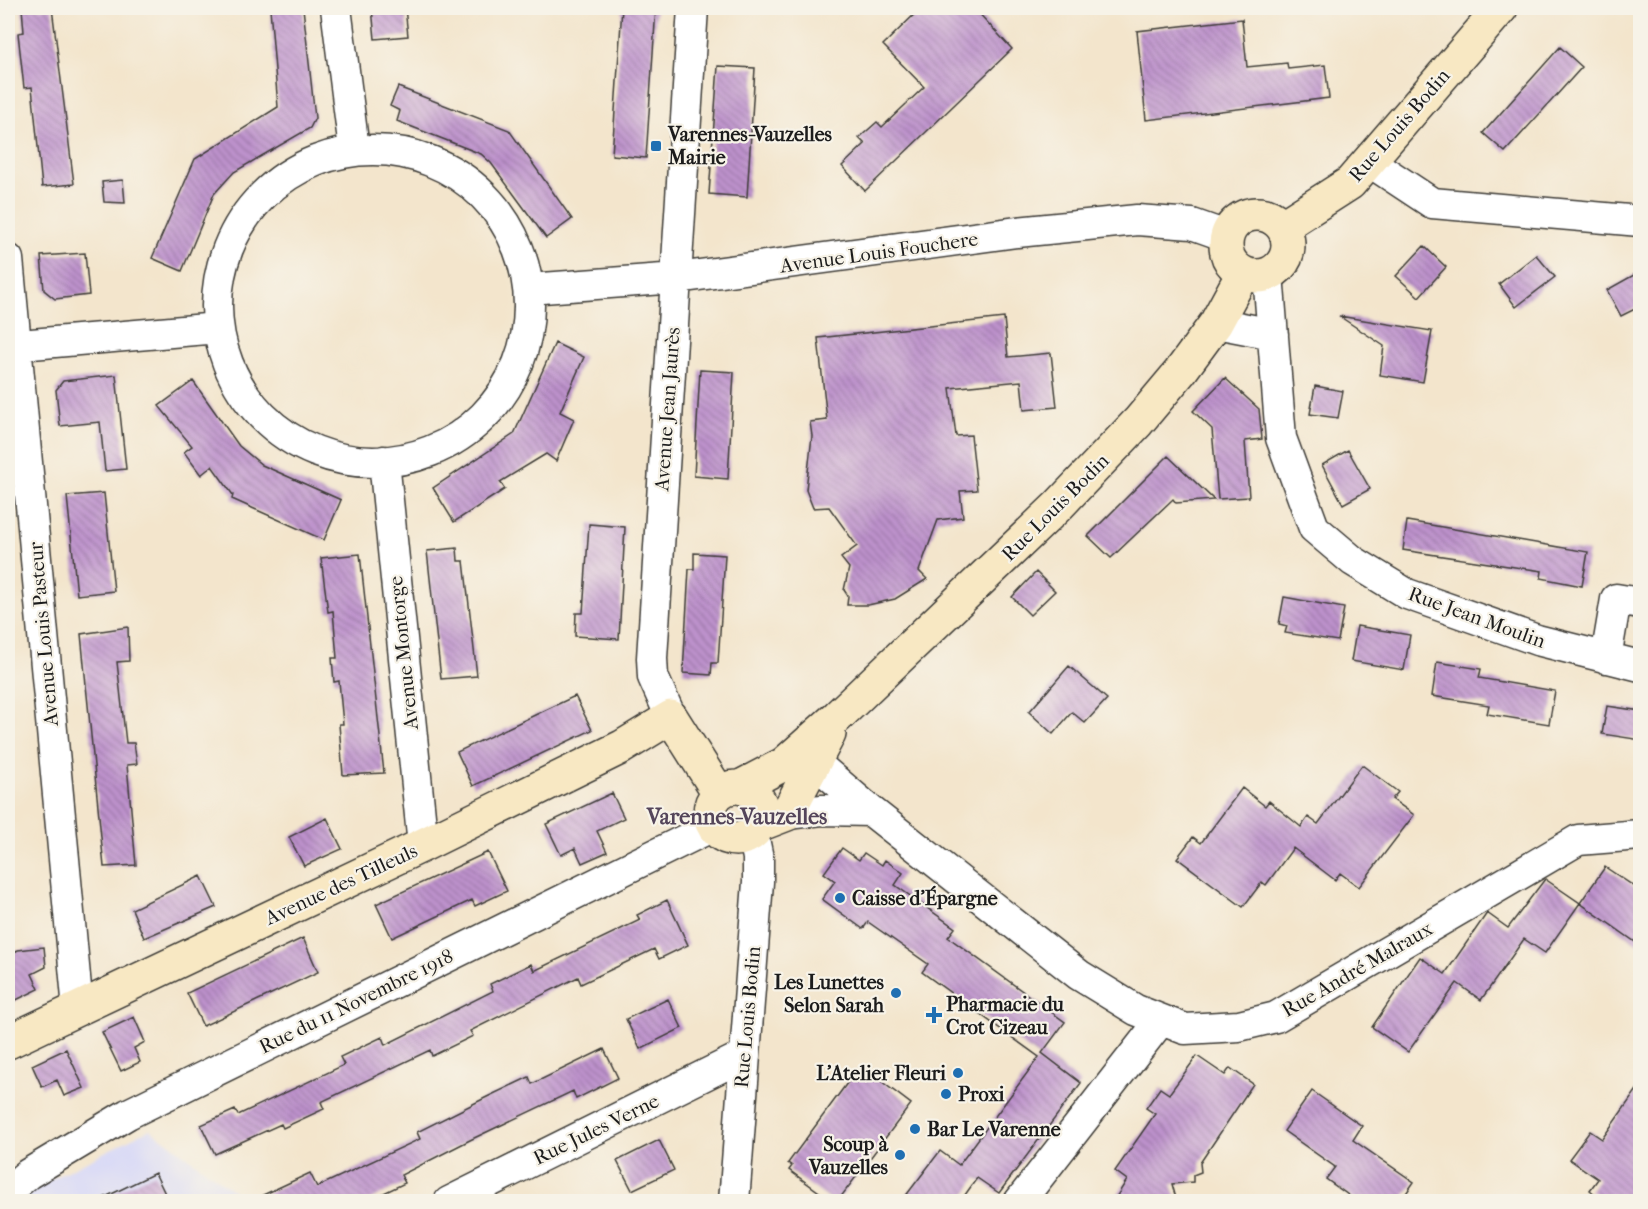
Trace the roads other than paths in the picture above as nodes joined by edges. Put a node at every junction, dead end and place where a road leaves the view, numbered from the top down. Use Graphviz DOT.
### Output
graph roads {
  1 [pos="336,8"];
  2 [pos="693,8"];
  3 [pos="1501,8"];
  4 [pos="354,149"];
  5 [pos="1370,162"];
  6 [pos="1641,221"];
  7 [pos="1282,226"];
  8 [pos="1226,236"];
  9 [pos="8,260"];
  10 [pos="1256,274"];
  11 [pos="677,278"];
  12 [pos="529,289"];
  13 [pos="1216,323"];
  14 [pos="218,328"];
  15 [pos="1273,334"];
  16 [pos="12,346"];
  17 [pos="384,461"];
  18 [pos="1641,603"];
  19 [pos="1606,658"];
  20 [pos="1641,666"];
  21 [pos="838,716"];
  22 [pos="671,717"];
  23 [pos="814,762"];
  24 [pos="730,790"];
  25 [pos="871,811"];
  26 [pos="767,824"];
  27 [pos="713,826"];
  28 [pos="1641,835"];
  29 [pos="423,845"];
  30 [pos="78,1009"];
  31 [pos="1161,1020"];
  32 [pos="8,1042"];
  33 [pos="743,1056"];
  34 [pos="8,1191"];
  35 [pos="449,1202"];
  36 [pos="734,1202"];
  37 [pos="1019,1202"];
  1 -- 4 [label="street"];
  2 -- 11 [label="street, Avenue Jean Jaurès"];
  3 -- 5 [label="street, Rue Louis Bodin"];
  4 -- 12 [label="street"];
  4 -- 14 [label="street"];
  5 -- 6 [label="street"];
  5 -- 7 [label="street, Rue Louis Bodin"];
  7 -- 8 [label="street"];
  7 -- 10 [label="street"];
  8 -- 10 [label="street"];
  8 -- 11 [label="street, Avenue Louis Fouchere"];
  9 -- 16 [label="street, Avenue Louis Pasteur"];
  10 -- 13 [label="street, Rue Louis Bodin"];
  10 -- 15 [label="street, Rue Jean Moulin"];
  11 -- 12 [label="street, Avenue Louis Fouchere"];
  11 -- 22 [label="street, Avenue Jean Jaurès"];
  12 -- 17 [label="street"];
  13 -- 15 [label="street"];
  13 -- 21 [label="street, Rue Louis Bodin"];
  14 -- 16 [label="street"];
  14 -- 17 [label="street"];
  15 -- 19 [label="street, Rue Jean Moulin"];
  16 -- 30 [label="street, Avenue Louis Pasteur"];
  17 -- 29 [label="street, Avenue Montorge"];
  18 -- 19 [label="street"];
  19 -- 20 [label="street, Rue Jean Moulin"];
  21 -- 23 [label="street, Rue Louis Bodin"];
  21 -- 24 [label="street, Rue Louis Bodin"];
  22 -- 24 [label="street, Avenue Jean Jaurès"];
  22 -- 29 [label="street, Avenue des Tilleuls"];
  23 -- 25 [label="street, Rue André Malraux"];
  23 -- 26 [label="street, Rue Louis Bodin"];
  24 -- 26 [label="street"];
  24 -- 27 [label="street"];
  25 -- 26 [label="street"];
  25 -- 31 [label="street, Rue André Malraux"];
  26 -- 27 [label="street"];
  26 -- 33 [label="street, Rue Louis Bodin"];
  27 -- 34 [label="street, Rue du 11 Novembre 1918"];
  28 -- 31 [label="street, Rue André Malraux"];
  29 -- 30 [label="street, Avenue des Tilleuls"];
  30 -- 32 [label="street, Avenue des Tilleuls"];
  31 -- 37 [label="street"];
  33 -- 35 [label="street, Rue Jules Verne"];
  33 -- 36 [label="street, Rue Louis Bodin"];
}
